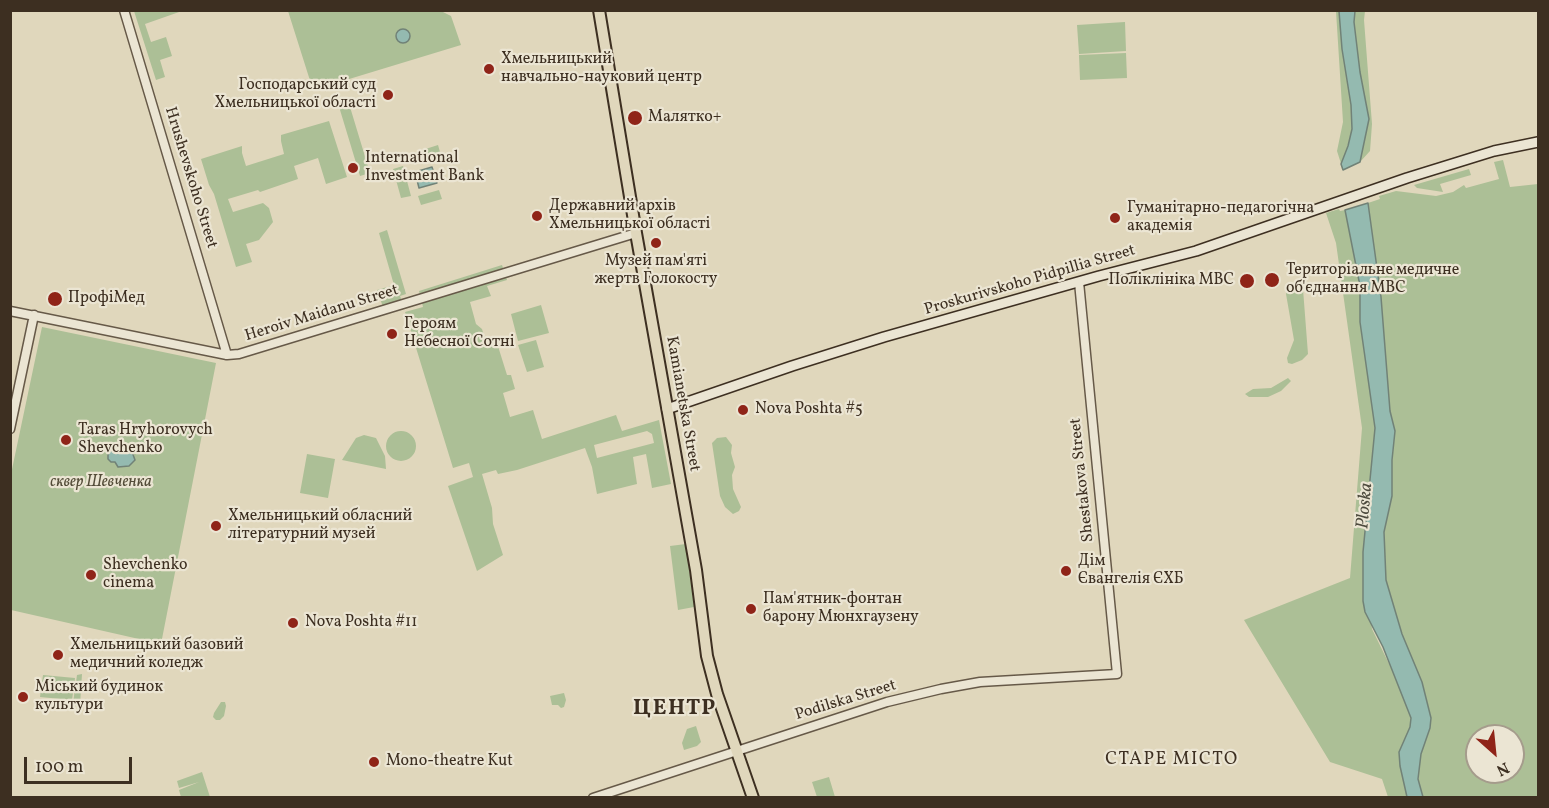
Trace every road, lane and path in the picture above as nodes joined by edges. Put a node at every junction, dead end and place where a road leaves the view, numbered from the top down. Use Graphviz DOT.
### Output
graph roads {
  1 [pos="124,10"];
  2 [pos="599,10"];
  3 [pos="1539,142"];
  4 [pos="636,233"];
  5 [pos="1079,282"];
  6 [pos="10,311"];
  7 [pos="34,315"];
  8 [pos="227,355"];
  9 [pos="667,409"];
  10 [pos="10,429"];
  11 [pos="1117,674"];
  12 [pos="738,751"];
  13 [pos="593,798"];
  14 [pos="753,798"];
  1 -- 8 [label="street, Hrushevskoho Street"];
  2 -- 4 [label="main road, Kamianetska Street"];
  3 -- 5 [label="main road, Proskurivskoho Pidpillia Street"];
  4 -- 8 [label="street, Heroiv Maidanu Street"];
  4 -- 9 [label="main road, Kamianetska Street"];
  5 -- 9 [label="main road, Proskurivskoho Pidpillia Street"];
  5 -- 11 [label="street, Shestakova Street"];
  6 -- 7 [label="street, Heroiv Maidanu Street"];
  7 -- 8 [label="street, Heroiv Maidanu Street"];
  7 -- 10 [label="street"];
  9 -- 12 [label="main road, Kamianetska Street"];
  11 -- 12 [label="street, Podilska Street"];
  12 -- 13 [label="street, Podilska Street"];
  12 -- 14 [label="main road, Kamianetska Street"];
}
